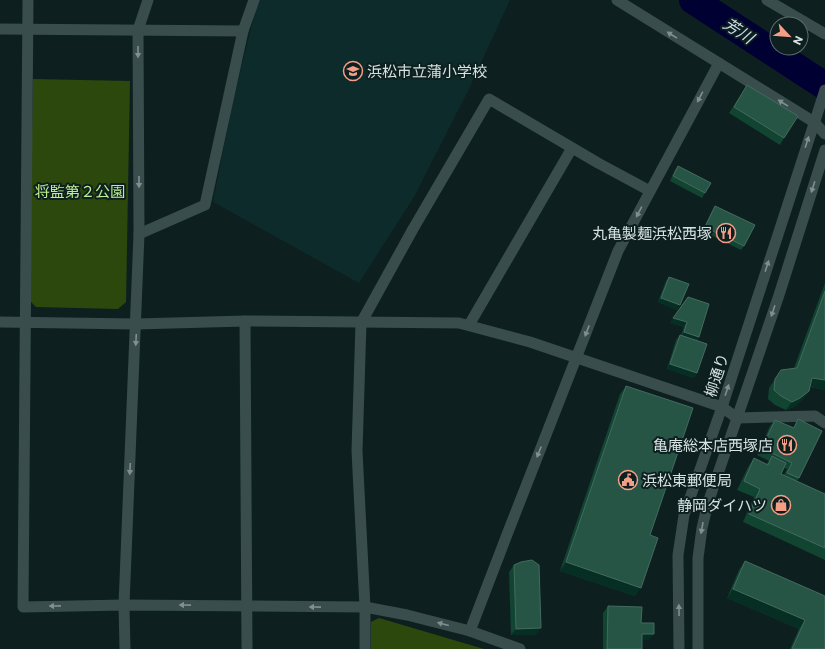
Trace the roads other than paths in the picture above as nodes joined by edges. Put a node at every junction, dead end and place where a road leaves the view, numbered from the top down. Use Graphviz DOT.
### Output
graph roads {
  1 [pos="28,0"];
  2 [pos="148,0"];
  3 [pos="254,0"];
  4 [pos="616,0"];
  5 [pos="768,0"];
  6 [pos="0,29"];
  7 [pos="28,30"];
  8 [pos="138,30"];
  9 [pos="243,31"];
  10 [pos="825,34"];
  11 [pos="719,63"];
  12 [pos="825,90"];
  13 [pos="815,119"];
  14 [pos="825,134"];
  15 [pos="572,148"];
  16 [pos="825,150"];
  17 [pos="650,191"];
  18 [pos="139,234"];
  19 [pos="0,322"];
  20 [pos="25,322"];
  21 [pos="245,322"];
  22 [pos="361,323"];
  23 [pos="136,324"];
  24 [pos="469,325"];
  25 [pos="577,357"];
  26 [pos="722,407"];
  27 [pos="737,418"];
  28 [pos="825,423"];
  29 [pos="124,604"];
  30 [pos="247,606"];
  31 [pos="365,607"];
  32 [pos="470,632"];
  33 [pos="125,649"];
  34 [pos="247,649"];
  35 [pos="365,649"];
  36 [pos="520,649"];
  37 [pos="679,649"];
  38 [pos="698,649"];
  1 -- 7 [label="street"];
  2 -- 8 [label="street"];
  3 -- 9 [label="street"];
  11 -- 4 [label="street, one-way"];
  5 -- 10 [label="street"];
  6 -- 7 [label="street"];
  7 -- 8 [label="street"];
  7 -- 20 [label="street"];
  8 -- 9 [label="street"];
  8 -- 18 [label="street, one-way"];
  9 -- 18 [label="street"];
  13 -- 11 [label="street, one-way"];
  11 -- 17 [label="street, one-way"];
  12 -- 13 [label="street, 柳通り"];
  13 -- 14 [label="street"];
  26 -- 13 [label="street, 柳通り, one-way"];
  15 -- 17 [label="street"];
  15 -- 22 [label="street"];
  15 -- 24 [label="street"];
  16 -- 27 [label="street, one-way"];
  17 -- 25 [label="street, one-way"];
  18 -- 23 [label="street"];
  19 -- 20 [label="street"];
  20 -- 23 [label="street"];
  29 -- 20 [label="street, one-way"];
  21 -- 22 [label="street"];
  21 -- 23 [label="street"];
  21 -- 30 [label="street"];
  22 -- 24 [label="street"];
  22 -- 31 [label="street"];
  23 -- 29 [label="street, one-way"];
  24 -- 25 [label="street"];
  25 -- 26 [label="street"];
  25 -- 32 [label="street, one-way"];
  26 -- 27 [label="street"];
  37 -- 26 [label="street, 柳通り, one-way"];
  27 -- 28 [label="street"];
  27 -- 38 [label="street, one-way"];
  30 -- 29 [label="street, one-way"];
  29 -- 33 [label="street"];
  31 -- 30 [label="street, one-way"];
  30 -- 34 [label="street"];
  32 -- 31 [label="street, one-way"];
  31 -- 35 [label="street"];
  32 -- 36 [label="street"];
}
